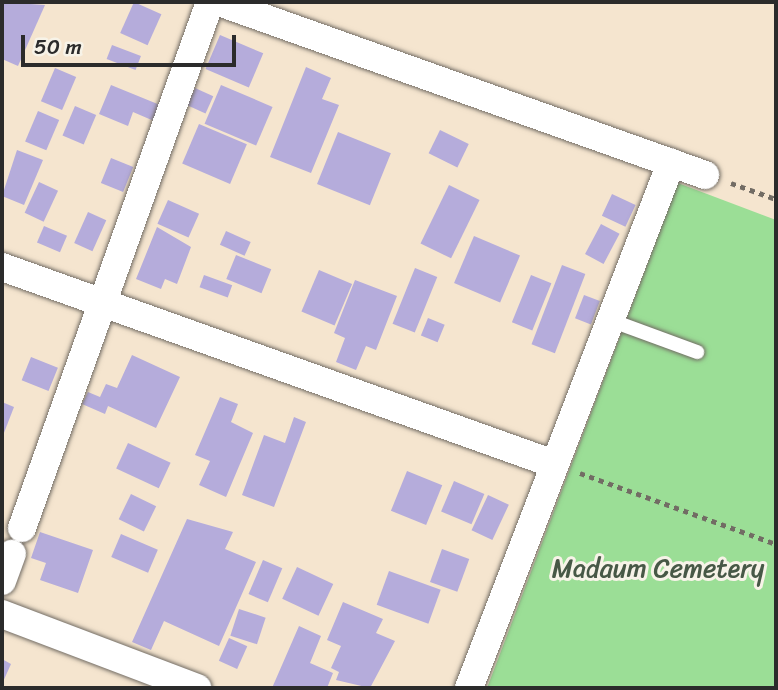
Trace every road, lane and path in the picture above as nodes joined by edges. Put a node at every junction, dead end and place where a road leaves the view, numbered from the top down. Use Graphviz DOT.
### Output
graph roads {
  1 [pos="210,2"];
  2 [pos="219,2"];
  3 [pos="671,163"];
  4 [pos="705,174"];
  5 [pos="776,199"];
  6 [pos="2,267"];
  7 [pos="103,302"];
  8 [pos="610,320"];
  9 [pos="697,352"];
  10 [pos="554,464"];
  11 [pos="776,544"];
  12 [pos="2,581"];
  13 [pos="2,614"];
  14 [pos="136,677"];
  15 [pos="197,688"];
  16 [pos="469,688"];
  1 -- 7 [label="street"];
  2 -- 3 [label="street"];
  3 -- 4 [label="street"];
  3 -- 8 [label="street"];
  4 -- 5 [label="path"];
  6 -- 7 [label="street"];
  7 -- 10 [label="street"];
  7 -- 12 [label="street"];
  8 -- 9 [label="lane"];
  8 -- 10 [label="street"];
  10 -- 11 [label="path"];
  10 -- 16 [label="street"];
  13 -- 14 [label="street"];
  14 -- 15 [label="street"];
}
